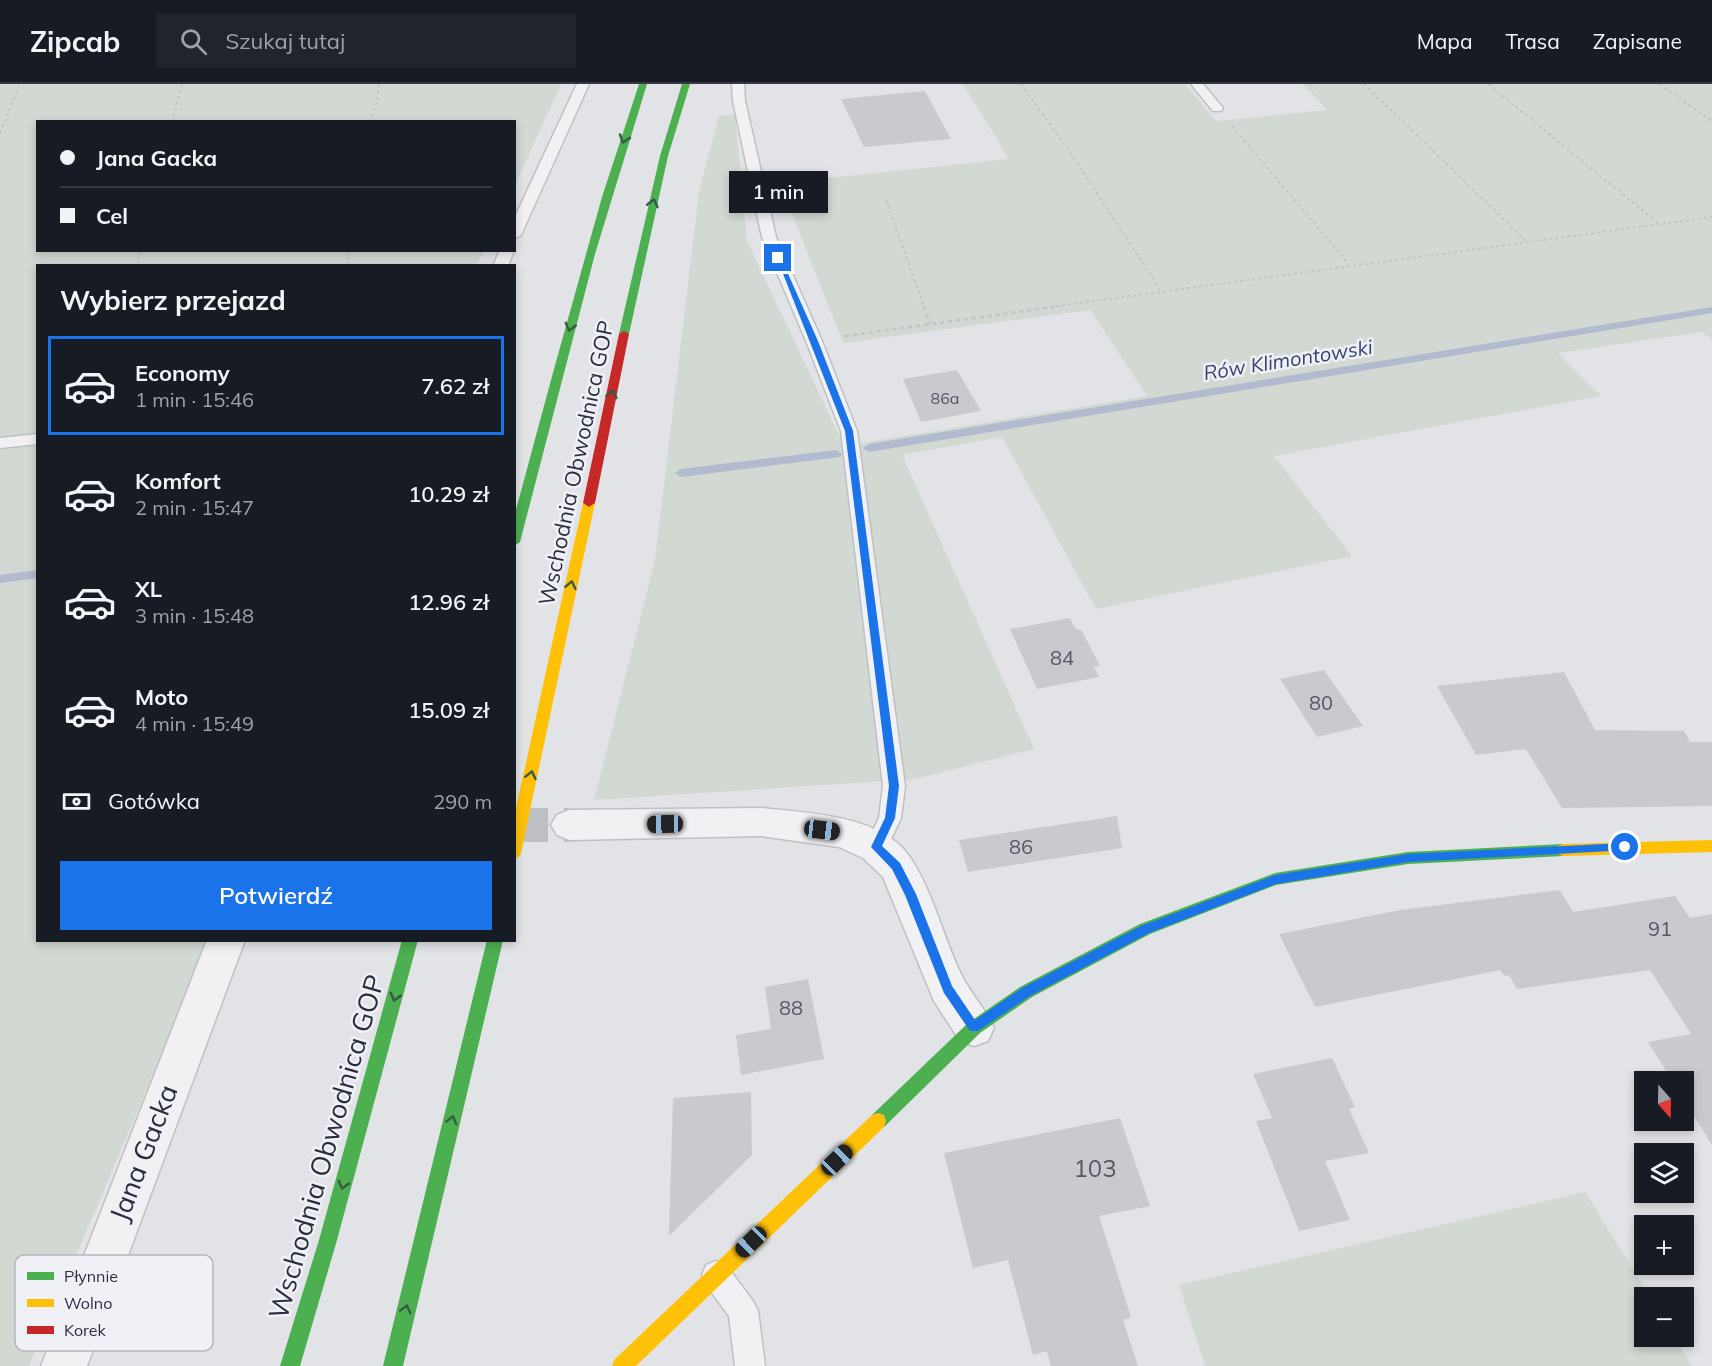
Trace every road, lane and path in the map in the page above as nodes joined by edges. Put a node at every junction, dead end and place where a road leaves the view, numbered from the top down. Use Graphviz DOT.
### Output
graph roads {
  1 [pos="20,84"];
  2 [pos="182,84"];
  3 [pos="379,84"];
  4 [pos="583,84"];
  5 [pos="643,84"];
  6 [pos="686,84"];
  7 [pos="738,84"];
  8 [pos="1021,84"];
  9 [pos="1197,84"];
  10 [pos="1364,84"];
  11 [pos="1488,84"];
  12 [pos="1659,84"];
  13 [pos="1217,108"];
  14 [pos="173,120"];
  15 [pos="370,120"];
  16 [pos="1712,121"];
  17 [pos="0,133"];
  18 [pos="886,200"];
  19 [pos="1712,217"];
  20 [pos="1660,224"];
  21 [pos="516,231"];
  22 [pos="1525,241"];
  23 [pos="1350,265"];
  24 [pos="1161,291"];
  25 [pos="930,324"];
  26 [pos="814,341"];
  27 [pos="36,439"];
  28 [pos="0,444"];
  29 [pos="516,534"];
  30 [pos="569,825"];
  31 [pos="516,844"];
  32 [pos="1712,846"];
  33 [pos="876,847"];
  34 [pos="225,942"];
  35 [pos="409,942"];
  36 [pos="495,942"];
  37 [pos="974,1028"];
  38 [pos="106,1255"];
  39 [pos="716,1275"];
  40 [pos="70,1351"];
  41 [pos="64,1366"];
  42 [pos="290,1366"];
  43 [pos="393,1366"];
  44 [pos="622,1366"];
  45 [pos="750,1366"];
  1 -- 17 [label="path"];
  2 -- 14 [label="path"];
  3 -- 15 [label="path"];
  4 -- 21 [label="lane"];
  5 -- 29 [label="main road, Wschodnia Obwodnica GOP, one-way"];
  31 -- 6 [label="main road, Wschodnia Obwodnica GOP, one-way"];
  7 -- 26 [label="lane"];
  8 -- 24 [label="path"];
  9 -- 13 [label="lane"];
  10 -- 22 [label="path"];
  11 -- 20 [label="path"];
  12 -- 16 [label="path"];
  13 -- 23 [label="path"];
  18 -- 25 [label="path"];
  19 -- 20 [label="path"];
  20 -- 22 [label="path"];
  22 -- 23 [label="path"];
  23 -- 24 [label="path"];
  24 -- 25 [label="path"];
  25 -- 26 [label="path"];
  26 -- 33 [label="lane"];
  27 -- 28 [label="lane"];
  30 -- 33 [label="street"];
  32 -- 37 [label="main road"];
  33 -- 37 [label="street"];
  34 -- 38 [label="street, Jana Gacka"];
  35 -- 42 [label="main road, Wschodnia Obwodnica GOP, one-way"];
  43 -- 36 [label="main road, one-way"];
  37 -- 39 [label="main road"];
  39 -- 44 [label="main road"];
  39 -- 45 [label="lane"];
  40 -- 41 [label="street, Jana Gacka"];
}
